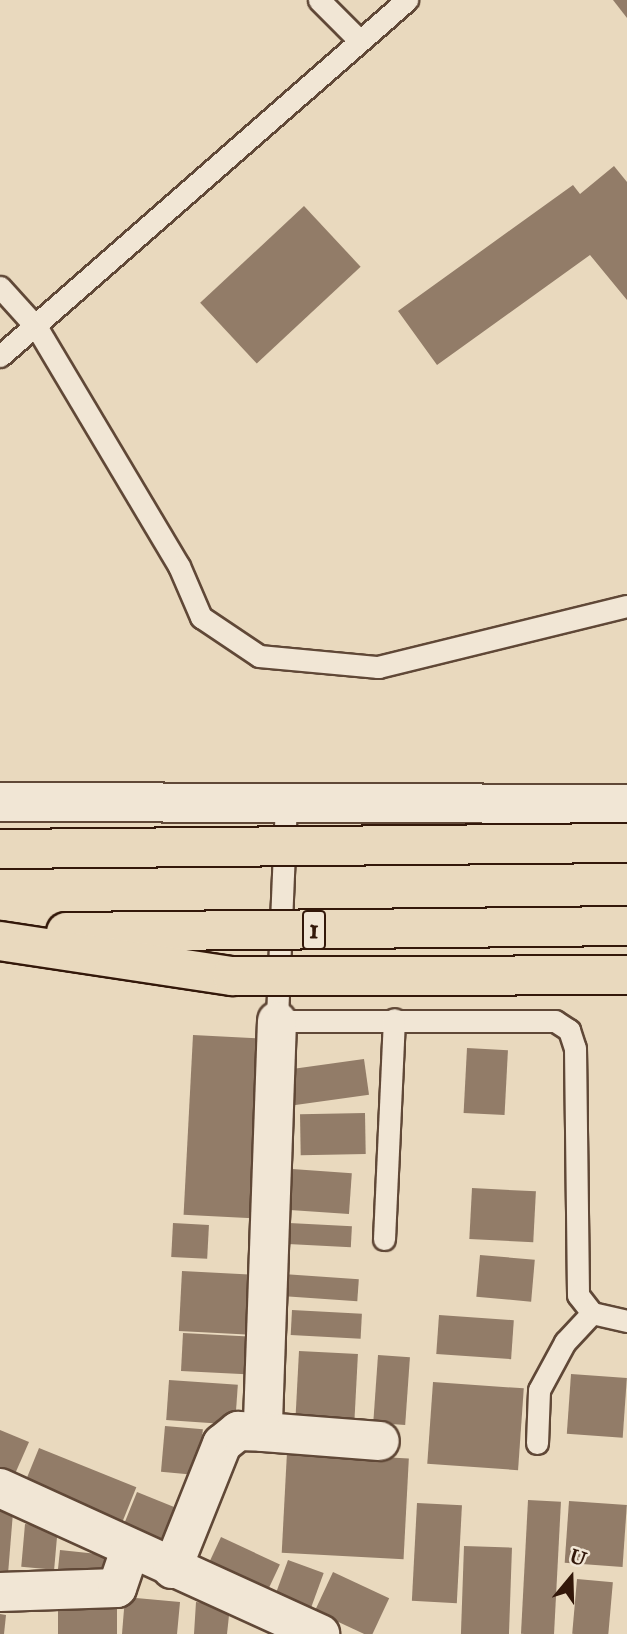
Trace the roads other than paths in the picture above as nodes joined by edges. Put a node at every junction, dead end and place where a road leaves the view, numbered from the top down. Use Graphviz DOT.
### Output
graph roads {
  1 [pos="319,0"];
  2 [pos="407,0"];
  3 [pos="359,40"];
  4 [pos="0,288"];
  5 [pos="37,328"];
  6 [pos="0,356"];
  7 [pos="627,606"];
  8 [pos="0,802"];
  9 [pos="286,803"];
  10 [pos="627,804"];
  11 [pos="627,844"];
  12 [pos="0,849"];
  13 [pos="627,926"];
  14 [pos="0,933"];
  15 [pos="0,941"];
  16 [pos="627,975"];
  17 [pos="394,1019"];
  18 [pos="277,1021"];
  19 [pos="384,1239"];
  20 [pos="592,1312"];
  21 [pos="627,1321"];
  22 [pos="263,1432"];
  23 [pos="380,1441"];
  24 [pos="537,1443"];
  25 [pos="0,1488"];
  26 [pos="130,1550"];
  27 [pos="172,1569"];
  28 [pos="0,1592"];
  29 [pos="320,1634"];
  1 -- 3 [label="lane"];
  2 -- 3 [label="lane"];
  3 -- 5 [label="lane"];
  4 -- 5 [label="lane"];
  5 -- 6 [label="lane"];
  5 -- 7 [label="lane"];
  8 -- 9 [label="street"];
  9 -- 10 [label="street"];
  9 -- 18 [label="lane"];
  11 -- 12 [label="highway, bridge"];
  13 -- 14 [label="highway, 1, bridge"];
  15 -- 16 [label="highway, bridge"];
  17 -- 18 [label="lane"];
  17 -- 19 [label="lane"];
  17 -- 20 [label="lane"];
  18 -- 22 [label="street"];
  20 -- 21 [label="lane"];
  20 -- 24 [label="lane"];
  22 -- 23 [label="street"];
  22 -- 27 [label="street"];
  25 -- 26 [label="street"];
  26 -- 27 [label="street"];
  26 -- 28 [label="street"];
  27 -- 29 [label="street"];
}
